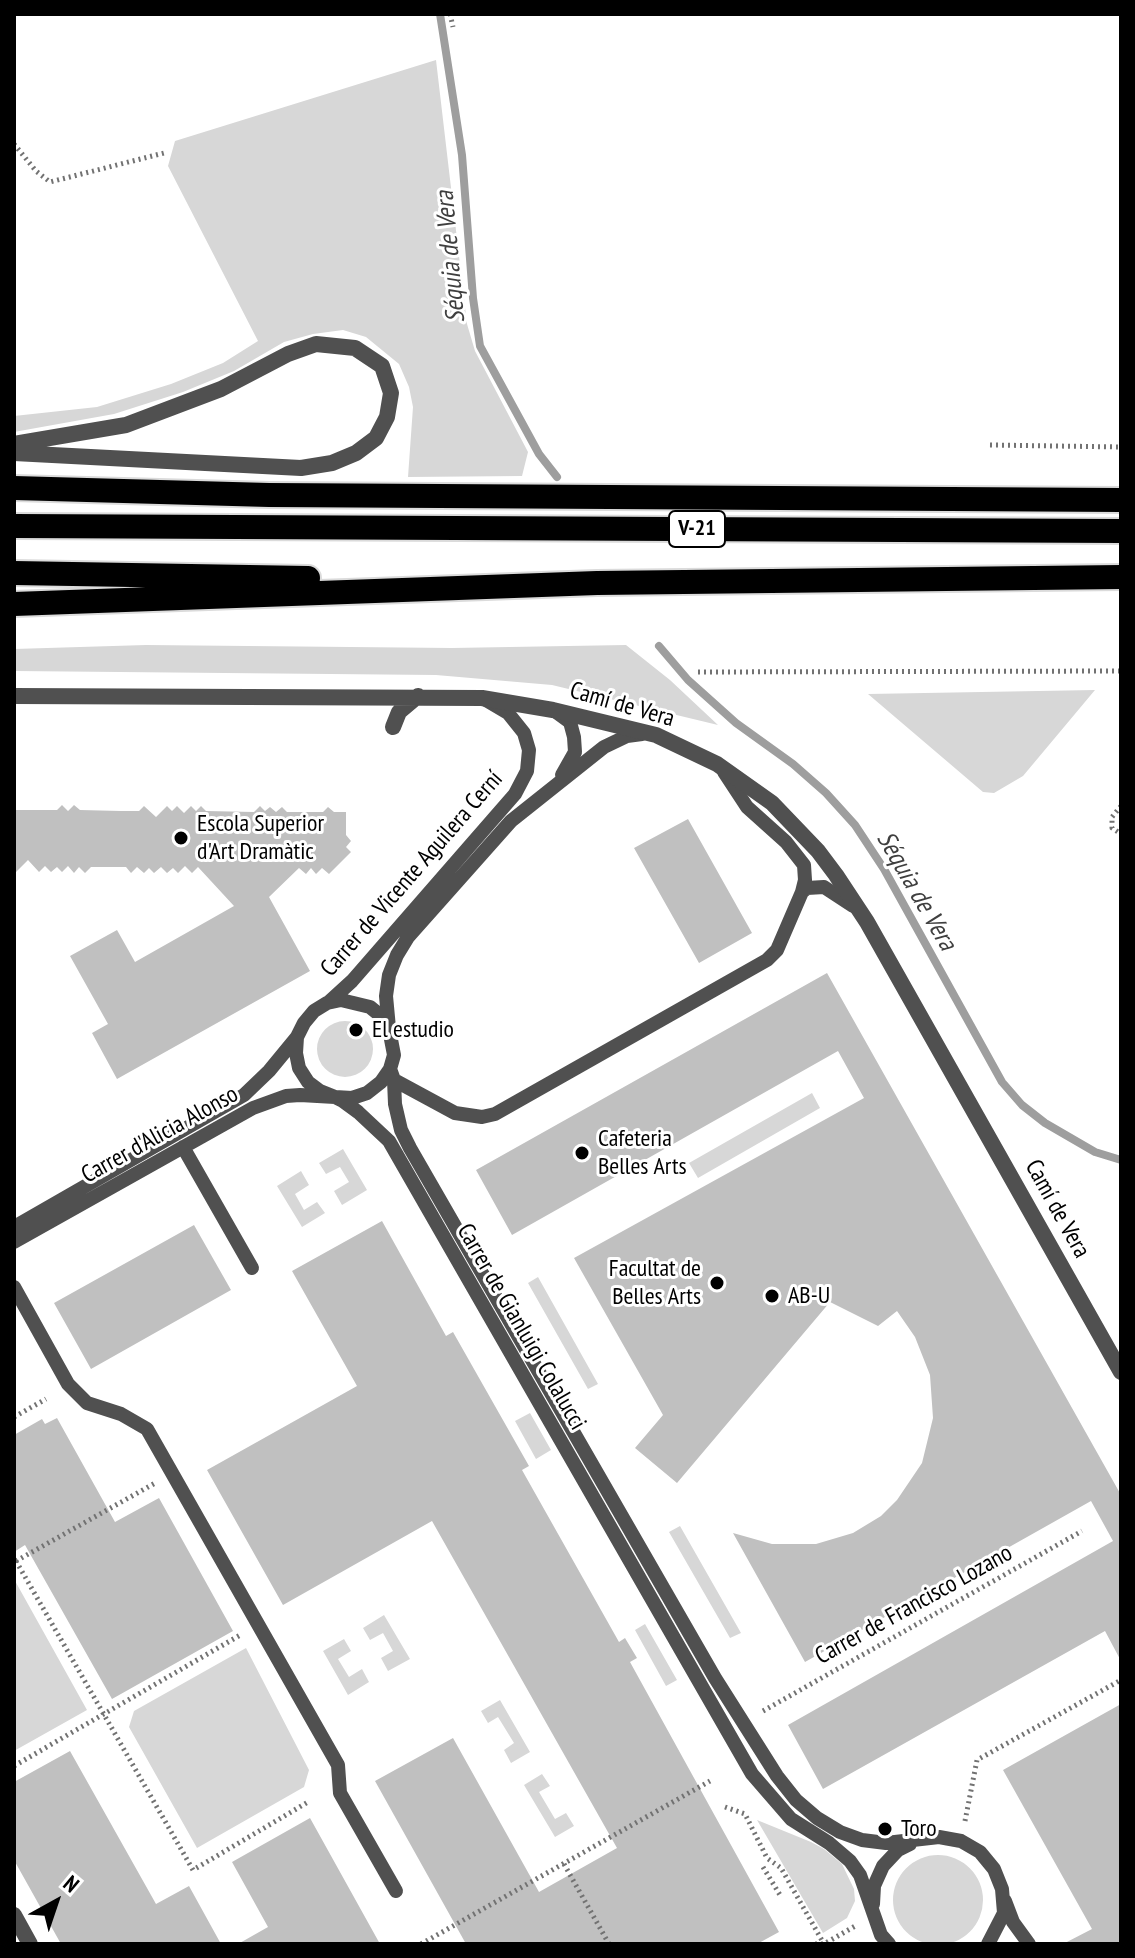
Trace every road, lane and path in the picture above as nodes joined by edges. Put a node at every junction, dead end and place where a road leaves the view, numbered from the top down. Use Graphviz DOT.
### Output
graph roads {
  1 [pos="450,14"];
  2 [pos="453,27"];
  3 [pos="14,144"];
  4 [pos="164,153"];
  5 [pos="14,444"];
  6 [pos="990,445"];
  7 [pos="1121,447"];
  8 [pos="14,453"];
  9 [pos="14,488"];
  10 [pos="1121,500"];
  11 [pos="14,526"];
  12 [pos="1121,531"];
  13 [pos="14,573"];
  14 [pos="1121,577"];
  15 [pos="597,583"];
  16 [pos="14,604"];
  17 [pos="1121,671"];
  18 [pos="698,672"];
  19 [pos="14,696"];
  20 [pos="418,696"];
  21 [pos="482,698"];
  22 [pos="553,710"];
  23 [pos="393,727"];
  24 [pos="656,735"];
  25 [pos="717,764"];
  26 [pos="549,790"];
  27 [pos="1121,806"];
  28 [pos="1121,834"];
  29 [pos="802,892"];
  30 [pos="867,922"];
  31 [pos="327,1003"];
  32 [pos="389,1029"];
  33 [pos="297,1037"];
  34 [pos="392,1075"];
  35 [pos="416,1091"];
  36 [pos="335,1097"];
  37 [pos="395,1104"];
  38 [pos="183,1147"];
  39 [pos="14,1227"];
  40 [pos="14,1242"];
  41 [pos="252,1268"];
  42 [pos="14,1287"];
  43 [pos="1121,1372"];
  44 [pos="46,1399"];
  45 [pos="14,1417"];
  46 [pos="158,1481"];
  47 [pos="1082,1531"];
  48 [pos="15,1562"];
  49 [pos="259,1625"];
  50 [pos="1121,1680"];
  51 [pos="763,1711"];
  52 [pos="104,1714"];
  53 [pos="14,1766"];
  54 [pos="710,1781"];
  55 [pos="308,1802"];
  56 [pos="725,1807"];
  57 [pos="917,1840"];
  58 [pos="961,1841"];
  59 [pos="564,1864"];
  60 [pos="763,1867"];
  61 [pos="1002,1889"];
  62 [pos="396,1891"];
  63 [pos="780,1895"];
  64 [pos="14,1915"];
  65 [pos="874,1917"];
  66 [pos="424,1943"];
  67 [pos="30,1944"];
  68 [pos="609,1944"];
  69 [pos="815,1944"];
  70 [pos="824,1944"];
  71 [pos="889,1944"];
  72 [pos="988,1944"];
  73 [pos="1029,1944"];
  1 -- 2 [label="path"];
  3 -- 4 [label="path"];
  5 -- 8 [label="street"];
  6 -- 7 [label="path"];
  9 -- 10 [label="highway"];
  11 -- 12 [label="highway, V-21"];
  13 -- 15 [label="highway, V-21"];
  14 -- 15 [label="highway, V-21"];
  15 -- 16 [label="highway"];
  17 -- 18 [label="path"];
  19 -- 20 [label="street, Camí de Vera"];
  20 -- 21 [label="street, Camí de Vera"];
  20 -- 23 [label="street"];
  21 -- 22 [label="street, Camí de Vera"];
  21 -- 31 [label="lane, Carrer de Vicente Aguilera Cerní"];
  22 -- 24 [label="street, Camí de Vera"];
  22 -- 26 [label="lane, Carrer de Vicente Aguilera Cerní"];
  24 -- 25 [label="street, Camí de Vera"];
  24 -- 26 [label="lane, Carrer de Vicente Aguilera Cerní"];
  25 -- 29 [label="lane"];
  25 -- 30 [label="street, Camí de Vera"];
  26 -- 32 [label="lane, Carrer de Vicente Aguilera Cerní"];
  27 -- 28 [label="path"];
  29 -- 30 [label="lane"];
  29 -- 35 [label="lane"];
  30 -- 43 [label="street, Camí de Vera"];
  31 -- 32 [label="lane"];
  31 -- 33 [label="lane"];
  32 -- 34 [label="lane"];
  33 -- 36 [label="lane"];
  33 -- 39 [label="lane, Carrer d'Alicia Alonso"];
  34 -- 35 [label="lane"];
  34 -- 36 [label="lane"];
  34 -- 37 [label="lane"];
  35 -- 37 [label="lane"];
  36 -- 38 [label="lane, Carrer d'Alicia Alonso"];
  36 -- 65 [label="lane, Carrer de Gianluigi Colalucci"];
  37 -- 57 [label="lane"];
  38 -- 40 [label="lane, Carrer d'Alicia Alonso"];
  38 -- 41 [label="lane"];
  42 -- 49 [label="lane"];
  44 -- 45 [label="path"];
  46 -- 48 [label="path"];
  47 -- 51 [label="path, Carrer de Francisco Lozano"];
  48 -- 52 [label="path"];
  49 -- 52 [label="path"];
  49 -- 62 [label="lane"];
  50 -- 58 [label="path"];
  52 -- 53 [label="path"];
  52 -- 55 [label="path"];
  54 -- 59 [label="path"];
  56 -- 70 [label="path"];
  57 -- 58 [label="lane"];
  57 -- 65 [label="lane"];
  58 -- 61 [label="lane"];
  59 -- 66 [label="path"];
  59 -- 68 [label="path"];
  60 -- 63 [label="path"];
  61 -- 72 [label="lane"];
  61 -- 73 [label="lane"];
  64 -- 67 [label="street"];
  65 -- 70 [label="path"];
  65 -- 71 [label="lane, Carrer de Gianluigi Colalucci"];
  69 -- 70 [label="path"];
}
